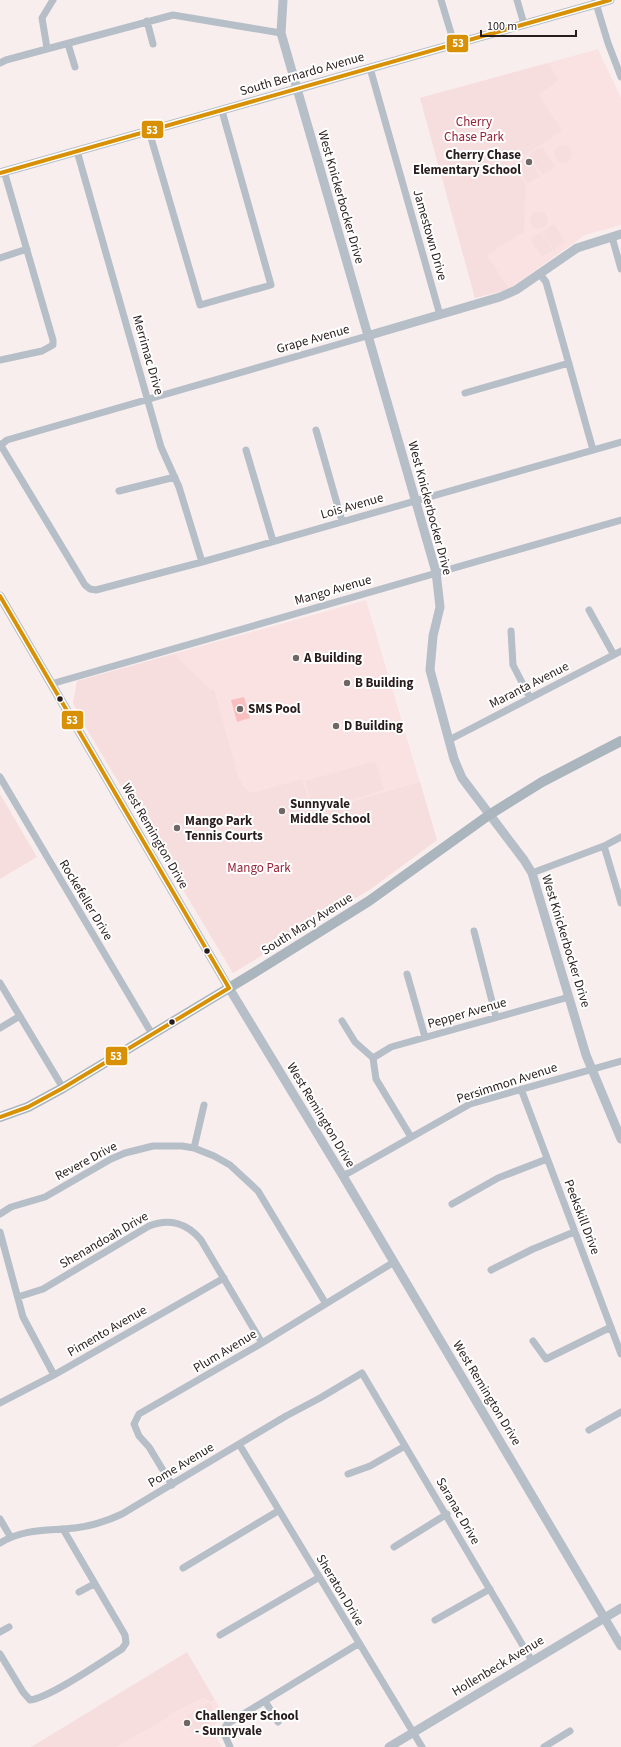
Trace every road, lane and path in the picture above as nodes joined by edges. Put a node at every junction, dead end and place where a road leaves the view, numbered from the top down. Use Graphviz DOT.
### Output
graph roads {
  1 [pos="53,0"];
  2 [pos="283,0"];
  3 [pos="441,0"];
  4 [pos="517,0"];
  5 [pos="610,0"];
  6 [pos="596,2"];
  7 [pos="146,21"];
  8 [pos="524,24"];
  9 [pos="281,33"];
  10 [pos="68,44"];
  11 [pos="153,44"];
  12 [pos="454,44"];
  13 [pos="47,48"];
  14 [pos="0,63"];
  15 [pos="75,67"];
  16 [pos="370,68"];
  17 [pos="621,76"];
  18 [pos="297,89"];
  19 [pos="222,111"];
  20 [pos="149,131"];
  21 [pos="78,151"];
  22 [pos="2,172"];
  23 [pos="617,236"];
  24 [pos="27,249"];
  25 [pos="0,258"];
  26 [pos="621,269"];
  27 [pos="539,273"];
  28 [pos="440,315"];
  29 [pos="367,336"];
  30 [pos="0,360"];
  31 [pos="569,363"];
  32 [pos="465,393"];
  33 [pos="148,399"];
  34 [pos="316,430"];
  35 [pos="621,442"];
  36 [pos="0,444"];
  37 [pos="246,450"];
  38 [pos="593,450"];
  39 [pos="175,477"];
  40 [pos="119,491"];
  41 [pos="415,500"];
  42 [pos="621,520"];
  43 [pos="342,521"];
  44 [pos="273,541"];
  45 [pos="202,562"];
  46 [pos="436,572"];
  47 [pos="2,602"];
  48 [pos="589,610"];
  49 [pos="511,631"];
  50 [pos="618,653"];
  51 [pos="51,684"];
  52 [pos="530,698"];
  53 [pos="449,740"];
  54 [pos="621,741"];
  55 [pos="0,777"];
  56 [pos="489,815"];
  57 [pos="621,837"];
  58 [pos="604,846"];
  59 [pos="532,873"];
  60 [pos="621,903"];
  61 [pos="474,931"];
  62 [pos="407,974"];
  63 [pos="0,983"];
  64 [pos="229,988"];
  65 [pos="569,997"];
  66 [pos="20,1016"];
  67 [pos="496,1017"];
  68 [pos="342,1021"];
  69 [pos="0,1028"];
  70 [pos="152,1034"];
  71 [pos="425,1037"];
  72 [pos="373,1058"];
  73 [pos="621,1060"];
  74 [pos="592,1068"];
  75 [pos="63,1088"];
  76 [pos="521,1089"];
  77 [pos="204,1105"];
  78 [pos="0,1117"];
  79 [pos="411,1137"];
  80 [pos="621,1140"];
  81 [pos="194,1148"];
  82 [pos="547,1159"];
  83 [pos="343,1176"];
  84 [pos="452,1204"];
  85 [pos="0,1214"];
  86 [pos="0,1232"];
  87 [pos="574,1232"];
  88 [pos="394,1262"];
  89 [pos="491,1270"];
  90 [pos="224,1278"];
  91 [pos="18,1297"];
  92 [pos="326,1304"];
  93 [pos="611,1327"];
  94 [pos="533,1341"];
  95 [pos="262,1343"];
  96 [pos="621,1354"];
  97 [pos="362,1373"];
  98 [pos="54,1375"];
  99 [pos="0,1403"];
  100 [pos="621,1412"];
  101 [pos="589,1430"];
  102 [pos="239,1444"];
  103 [pos="405,1446"];
  104 [pos="348,1474"];
  105 [pos="172,1485"];
  106 [pos="278,1511"];
  107 [pos="447,1514"];
  108 [pos="0,1519"];
  109 [pos="63,1529"];
  110 [pos="10,1536"];
  111 [pos="0,1543"];
  112 [pos="394,1547"];
  113 [pos="183,1568"];
  114 [pos="318,1578"];
  115 [pos="94,1584"];
  116 [pos="490,1589"];
  117 [pos="79,1592"];
  118 [pos="621,1608"];
  119 [pos="604,1618"];
  120 [pos="435,1620"];
  121 [pos="9,1627"];
  122 [pos="0,1632"];
  123 [pos="220,1635"];
  124 [pos="358,1644"];
  125 [pos="621,1646"];
  126 [pos="0,1654"];
  127 [pos="532,1662"];
  128 [pos="265,1701"];
  129 [pos="278,1722"];
  130 [pos="570,1731"];
  131 [pos="413,1732"];
  132 [pos="230,1747"];
  133 [pos="389,1747"];
  134 [pos="422,1747"];
  135 [pos="544,1747"];
  1 -- 13 [label="street"];
  2 -- 9 [label="street, West Knickerbocker Drive"];
  3 -- 12 [label="street"];
  4 -- 8 [label="street"];
  5 -- 6 [label="street, South Bernardo Avenue"];
  6 -- 8 [label="street, South Bernardo Avenue"];
  6 -- 17 [label="street"];
  7 -- 9 [label="street"];
  7 -- 10 [label="street"];
  7 -- 11 [label="street"];
  8 -- 12 [label="street, South Bernardo Avenue"];
  9 -- 18 [label="street, West Knickerbocker Drive"];
  10 -- 13 [label="street"];
  10 -- 15 [label="street"];
  12 -- 16 [label="street, South Bernardo Avenue"];
  13 -- 14 [label="street"];
  16 -- 18 [label="street, South Bernardo Avenue"];
  16 -- 28 [label="street, Jamestown Drive"];
  18 -- 19 [label="street, South Bernardo Avenue"];
  18 -- 29 [label="street, West Knickerbocker Drive"];
  19 -- 20 [label="street, South Bernardo Avenue"];
  19 -- 20 [label="street"];
  20 -- 21 [label="street, South Bernardo Avenue"];
  21 -- 22 [label="street, South Bernardo Avenue"];
  21 -- 33 [label="street, Merrimac Drive"];
  22 -- 24 [label="street"];
  23 -- 26 [label="street"];
  23 -- 27 [label="street, Grape Avenue"];
  24 -- 25 [label="street"];
  24 -- 30 [label="street"];
  27 -- 28 [label="street, Grape Avenue"];
  27 -- 31 [label="street"];
  28 -- 29 [label="street, Grape Avenue"];
  29 -- 33 [label="street, Grape Avenue"];
  29 -- 41 [label="street, West Knickerbocker Drive"];
  31 -- 32 [label="street"];
  31 -- 38 [label="street"];
  33 -- 36 [label="street, Grape Avenue"];
  33 -- 39 [label="street, Merrimac Drive"];
  34 -- 43 [label="street"];
  35 -- 38 [label="street, Lois Avenue"];
  36 -- 45 [label="street, Lois Avenue"];
  37 -- 44 [label="street"];
  38 -- 41 [label="street, Lois Avenue"];
  39 -- 40 [label="street"];
  39 -- 45 [label="street, Merrimac Drive"];
  41 -- 43 [label="street, Lois Avenue"];
  41 -- 46 [label="street, West Knickerbocker Drive"];
  42 -- 46 [label="street, Mango Avenue"];
  43 -- 44 [label="street, Lois Avenue"];
  44 -- 45 [label="street, Lois Avenue"];
  46 -- 51 [label="street, Mango Avenue"];
  46 -- 53 [label="street, West Knickerbocker Drive"];
  47 -- 51 [label="street, West Remington Drive"];
  48 -- 50 [label="street"];
  49 -- 52 [label="street"];
  50 -- 52 [label="street, Maranta Avenue"];
  51 -- 64 [label="street, West Remington Drive"];
  52 -- 53 [label="street, Maranta Avenue"];
  53 -- 56 [label="street, West Knickerbocker Drive"];
  54 -- 56 [label="main road, South Mary Avenue"];
  55 -- 70 [label="street, Rockefeller Drive"];
  56 -- 59 [label="street, West Knickerbocker Drive"];
  56 -- 64 [label="main road, South Mary Avenue"];
  57 -- 58 [label="street"];
  58 -- 59 [label="street"];
  58 -- 60 [label="street"];
  59 -- 65 [label="street, West Knickerbocker Drive"];
  61 -- 67 [label="street"];
  62 -- 71 [label="street"];
  63 -- 66 [label="street"];
  64 -- 70 [label="main road, South Mary Avenue"];
  64 -- 83 [label="street, West Remington Drive"];
  65 -- 67 [label="street, Pepper Avenue"];
  65 -- 74 [label="street, West Knickerbocker Drive"];
  66 -- 69 [label="street"];
  66 -- 75 [label="street"];
  67 -- 71 [label="street, Pepper Avenue"];
  68 -- 72 [label="street"];
  70 -- 75 [label="main road, South Mary Avenue"];
  71 -- 72 [label="street, Pepper Avenue"];
  72 -- 79 [label="street"];
  73 -- 74 [label="street, Persimmon Avenue"];
  74 -- 76 [label="street, Persimmon Avenue"];
  74 -- 80 [label="street, West Knickerbocker Drive"];
  75 -- 78 [label="main road, South Mary Avenue"];
  76 -- 79 [label="street, Persimmon Avenue"];
  76 -- 82 [label="street, Peekskill Drive"];
  77 -- 81 [label="street"];
  79 -- 83 [label="street, Persimmon Avenue"];
  81 -- 85 [label="street, Revere Drive"];
  81 -- 92 [label="street, Revere Drive"];
  82 -- 84 [label="street"];
  82 -- 87 [label="street, Peekskill Drive"];
  83 -- 88 [label="street, West Remington Drive"];
  86 -- 91 [label="street"];
  87 -- 89 [label="street"];
  87 -- 93 [label="street, Peekskill Drive"];
  88 -- 92 [label="street, Plum Avenue"];
  88 -- 119 [label="street, West Remington Drive"];
  90 -- 91 [label="street, Shenandoah Drive"];
  90 -- 95 [label="street, Shenandoah Drive"];
  90 -- 98 [label="street, Pimento Avenue"];
  91 -- 98 [label="street"];
  92 -- 95 [label="street, Plum Avenue"];
  93 -- 94 [label="street"];
  93 -- 96 [label="street, Peekskill Drive"];
  95 -- 105 [label="street, Plum Avenue"];
  97 -- 102 [label="street, Pome Avenue"];
  97 -- 103 [label="street, Saranac Drive"];
  98 -- 99 [label="street, Pimento Avenue"];
  100 -- 101 [label="street"];
  102 -- 105 [label="street, Pome Avenue"];
  102 -- 106 [label="street, Sheraton Drive"];
  103 -- 104 [label="street"];
  103 -- 107 [label="street, Saranac Drive"];
  105 -- 109 [label="street, Pome Avenue"];
  106 -- 113 [label="street"];
  106 -- 114 [label="street, Sheraton Drive"];
  107 -- 112 [label="street"];
  107 -- 116 [label="street, Saranac Drive"];
  108 -- 110 [label="street"];
  109 -- 110 [label="street, Pome Avenue"];
  109 -- 115 [label="street"];
  110 -- 111 [label="street, Pome Avenue"];
  114 -- 123 [label="street"];
  114 -- 124 [label="street, Sheraton Drive"];
  115 -- 117 [label="street"];
  115 -- 126 [label="street"];
  116 -- 120 [label="street"];
  116 -- 127 [label="street, Saranac Drive"];
  118 -- 119 [label="street, Hollenbeck Avenue"];
  119 -- 125 [label="street, West Remington Drive"];
  119 -- 127 [label="street, Hollenbeck Avenue"];
  121 -- 122 [label="street"];
  124 -- 128 [label="street"];
  124 -- 131 [label="street, Sheraton Drive"];
  127 -- 131 [label="street, Hollenbeck Avenue"];
  128 -- 129 [label="street"];
  128 -- 132 [label="street"];
  130 -- 135 [label="street"];
  131 -- 133 [label="street, Hollenbeck Avenue"];
  131 -- 134 [label="street, Sheraton Drive"];
}
